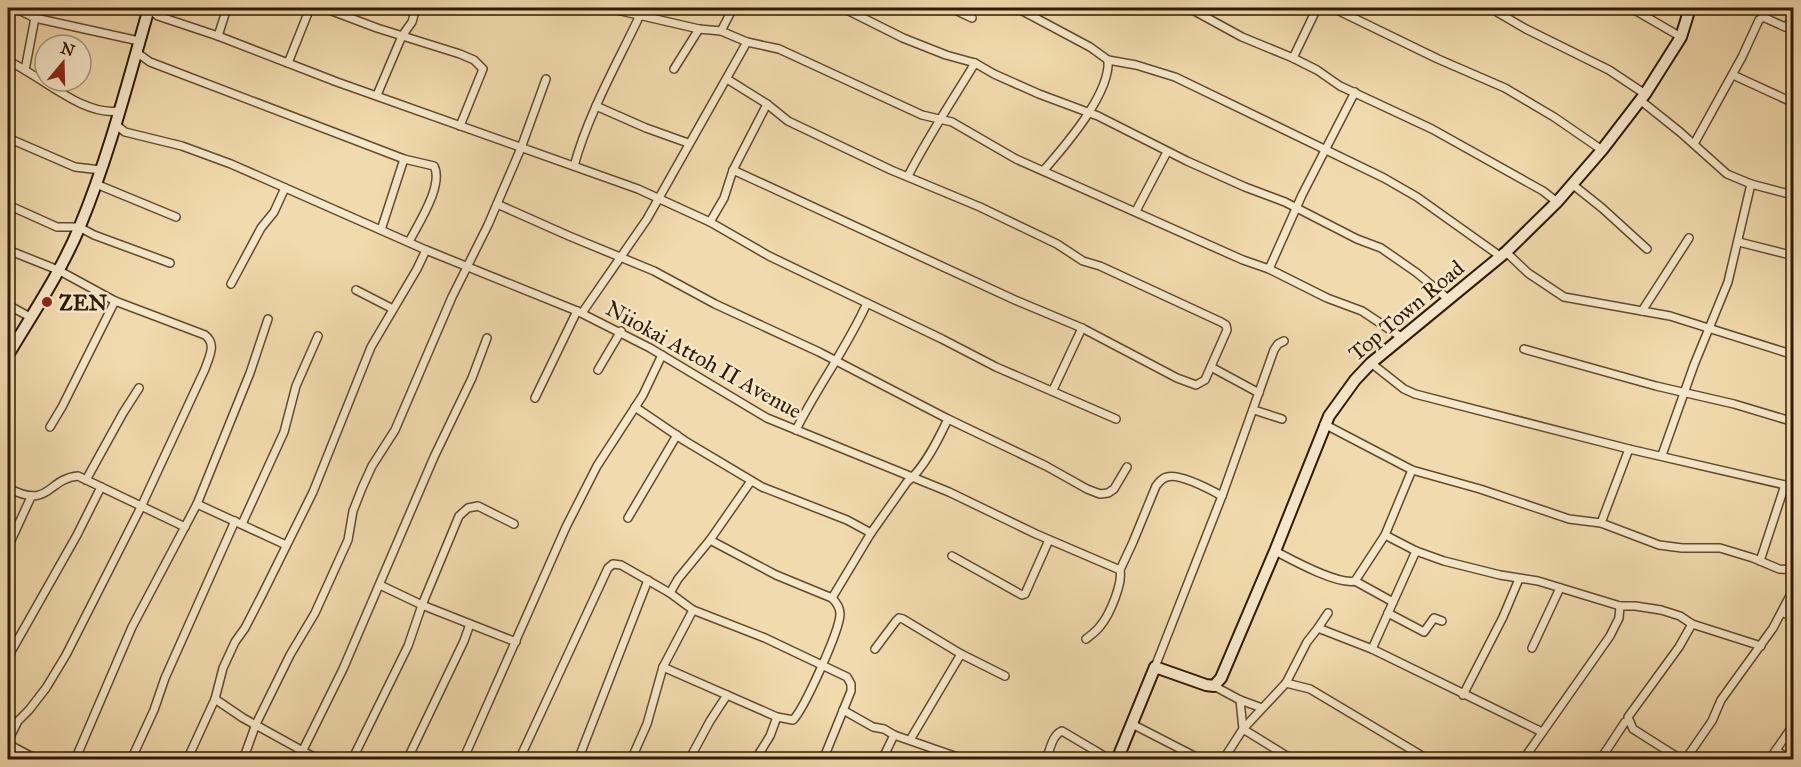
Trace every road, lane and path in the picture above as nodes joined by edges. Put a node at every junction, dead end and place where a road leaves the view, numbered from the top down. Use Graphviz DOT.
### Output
graph roads {
  1 [pos="15,8"];
  2 [pos="149,8"];
  3 [pos="227,8"];
  4 [pos="310,8"];
  5 [pos="324,8"];
  6 [pos="416,8"];
  7 [pos="608,8"];
  8 [pos="733,8"];
  9 [pos="843,8"];
  10 [pos="951,8"];
  11 [pos="1017,8"];
  12 [pos="1189,8"];
  13 [pos="1317,8"];
  14 [pos="1333,8"];
  15 [pos="1490,8"];
  16 [pos="1631,8"];
  17 [pos="1690,8"];
  18 [pos="640,15"];
  19 [pos="36,18"];
  20 [pos="972,18"];
  21 [pos="1794,19"];
  22 [pos="699,28"];
  23 [pos="721,32"];
  24 [pos="218,36"];
  25 [pos="402,36"];
  26 [pos="1681,38"];
  27 [pos="747,42"];
  28 [pos="137,46"];
  29 [pos="1293,58"];
  30 [pos="1108,60"];
  31 [pos="8,61"];
  32 [pos="288,63"];
  33 [pos="975,63"];
  34 [pos="674,69"];
  35 [pos="25,70"];
  36 [pos="1732,75"];
  37 [pos="546,79"];
  38 [pos="728,79"];
  39 [pos="1355,92"];
  40 [pos="377,96"];
  41 [pos="1642,97"];
  42 [pos="767,104"];
  43 [pos="1794,104"];
  44 [pos="596,106"];
  45 [pos="118,111"];
  46 [pos="1088,113"];
  47 [pos="940,118"];
  48 [pos="115,124"];
  49 [pos="460,126"];
  50 [pos="8,138"];
  51 [pos="688,143"];
  52 [pos="1694,144"];
  53 [pos="521,148"];
  54 [pos="1327,150"];
  55 [pos="1602,150"];
  56 [pos="1167,152"];
  57 [pos="404,159"];
  58 [pos="574,166"];
  59 [pos="101,170"];
  60 [pos="734,170"];
  61 [pos="1044,170"];
  62 [pos="908,176"];
  63 [pos="96,184"];
  64 [pos="1572,184"];
  65 [pos="1751,184"];
  66 [pos="285,188"];
  67 [pos="1789,194"];
  68 [pos="658,197"];
  69 [pos="1557,202"];
  70 [pos="497,204"];
  71 [pos="8,205"];
  72 [pos="1296,208"];
  73 [pos="1136,211"];
  74 [pos="176,217"];
  75 [pos="710,222"];
  76 [pos="79,227"];
  77 [pos="381,230"];
  78 [pos="1689,238"];
  79 [pos="409,242"];
  80 [pos="1739,242"];
  81 [pos="1647,249"];
  82 [pos="8,250"];
  83 [pos="426,250"];
  84 [pos="1503,254"];
  85 [pos="1794,256"];
  86 [pos="621,257"];
  87 [pos="170,263"];
  88 [pos="468,266"];
  89 [pos="1269,269"];
  90 [pos="58,270"];
  91 [pos="231,284"];
  92 [pos="356,290"];
  93 [pos="1448,299"];
  94 [pos="115,301"];
  95 [pos="867,303"];
  96 [pos="8,305"];
  97 [pos="393,309"];
  98 [pos="1642,311"];
  99 [pos="580,312"];
  100 [pos="30,317"];
  101 [pos="268,319"];
  102 [pos="1082,328"];
  103 [pos="1709,329"];
  104 [pos="621,331"];
  105 [pos="318,336"];
  106 [pos="1401,337"];
  107 [pos="487,338"];
  108 [pos="1284,341"];
  109 [pos="1524,349"];
  110 [pos="8,355"];
  111 [pos="662,355"];
  112 [pos="1794,355"];
  113 [pos="836,360"];
  114 [pos="1371,363"];
  115 [pos="1211,367"];
  116 [pos="598,370"];
  117 [pos="139,388"];
  118 [pos="1053,390"];
  119 [pos="1259,393"];
  120 [pos="1684,393"];
  121 [pos="535,398"];
  122 [pos="635,407"];
  123 [pos="1254,410"];
  124 [pos="948,419"];
  125 [pos="1116,419"];
  126 [pos="1282,419"];
  127 [pos="1794,422"];
  128 [pos="1324,424"];
  129 [pos="50,427"];
  130 [pos="796,430"];
  131 [pos="677,435"];
  132 [pos="1629,448"];
  133 [pos="1662,455"];
  134 [pos="1127,467"];
  135 [pos="1412,470"];
  136 [pos="913,477"];
  137 [pos="86,480"];
  138 [pos="751,481"];
  139 [pos="1785,485"];
  140 [pos="1794,487"];
  141 [pos="8,488"];
  142 [pos="101,488"];
  143 [pos="1222,496"];
  144 [pos="31,497"];
  145 [pos="197,504"];
  146 [pos="141,507"];
  147 [pos="628,518"];
  148 [pos="239,522"];
  149 [pos="1600,523"];
  150 [pos="514,524"];
  151 [pos="185,527"];
  152 [pos="871,533"];
  153 [pos="1385,534"];
  154 [pos="710,540"];
  155 [pos="1049,540"];
  156 [pos="286,545"];
  157 [pos="8,547"];
  158 [pos="1275,551"];
  159 [pos="1416,551"];
  160 [pos="952,556"];
  161 [pos="1760,561"];
  162 [pos="1120,570"];
  163 [pos="1794,570"];
  164 [pos="1519,579"];
  165 [pos="648,580"];
  166 [pos="1355,581"];
  167 [pos="380,585"];
  168 [pos="1560,588"];
  169 [pos="1794,588"];
  170 [pos="670,592"];
  171 [pos="832,598"];
  172 [pos="1393,602"];
  173 [pos="422,605"];
  174 [pos="1620,606"];
  175 [pos="693,610"];
  176 [pos="1782,612"];
  177 [pos="1328,613"];
  178 [pos="1388,614"];
  179 [pos="1794,618"];
  180 [pos="1442,621"];
  181 [pos="470,624"];
  182 [pos="1692,624"];
  183 [pos="1318,628"];
  184 [pos="1086,639"];
  185 [pos="516,642"];
  186 [pos="1761,646"];
  187 [pos="1532,648"];
  188 [pos="875,649"];
  189 [pos="1372,650"];
  190 [pos="961,654"];
  191 [pos="8,657"];
  192 [pos="822,664"];
  193 [pos="663,667"];
  194 [pos="1155,667"];
  195 [pos="1005,676"];
  196 [pos="1286,683"];
  197 [pos="1214,686"];
  198 [pos="727,694"];
  199 [pos="1463,695"];
  200 [pos="215,699"];
  201 [pos="1240,700"];
  202 [pos="1262,708"];
  203 [pos="843,710"];
  204 [pos="777,717"];
  205 [pos="1629,721"];
  206 [pos="256,724"];
  207 [pos="1132,724"];
  208 [pos="1794,724"];
  209 [pos="1243,729"];
  210 [pos="1542,732"];
  211 [pos="894,735"];
  212 [pos="910,740"];
  213 [pos="8,743"];
  214 [pos="302,750"];
  215 [pos="1776,750"];
  216 [pos="38,759"];
  217 [pos="75,759"];
  218 [pos="131,759"];
  219 [pos="187,759"];
  220 [pos="243,759"];
  221 [pos="298,759"];
  222 [pos="319,759"];
  223 [pos="352,759"];
  224 [pos="407,759"];
  225 [pos="463,759"];
  226 [pos="519,759"];
  227 [pos="578,759"];
  228 [pos="631,759"];
  229 [pos="689,759"];
  230 [pos="755,759"];
  231 [pos="823,759"];
  232 [pos="882,759"];
  233 [pos="966,759"];
  234 [pos="1046,759"];
  235 [pos="1111,759"];
  236 [pos="1117,759"];
  237 [pos="1202,759"];
  238 [pos="1223,759"];
  239 [pos="1292,759"];
  240 [pos="1429,759"];
  241 [pos="1523,759"];
  242 [pos="1600,759"];
  243 [pos="1684,759"];
  244 [pos="1769,759"];
  245 [pos="1790,759"];
  1 -- 19 [label="street"];
  2 -- 24 [label="street"];
  2 -- 28 [label="street"];
  3 -- 24 [label="street"];
  4 -- 32 [label="street"];
  5 -- 25 [label="street"];
  6 -- 25 [label="street"];
  7 -- 18 [label="street"];
  8 -- 23 [label="street"];
  9 -- 33 [label="street"];
  10 -- 20 [label="street"];
  11 -- 30 [label="street"];
  12 -- 29 [label="street"];
  13 -- 29 [label="street"];
  14 -- 55 [label="street"];
  15 -- 41 [label="street"];
  16 -- 26 [label="street"];
  17 -- 26 [label="street, Top Town Road"];
  18 -- 22 [label="street"];
  18 -- 44 [label="street"];
  19 -- 28 [label="street"];
  19 -- 35 [label="street"];
  21 -- 36 [label="street"];
  22 -- 23 [label="street"];
  22 -- 34 [label="street"];
  23 -- 27 [label="street"];
  24 -- 32 [label="street"];
  25 -- 40 [label="street"];
  25 -- 49 [label="street"];
  26 -- 41 [label="street, Top Town Road"];
  27 -- 38 [label="street"];
  27 -- 47 [label="street"];
  28 -- 45 [label="street"];
  28 -- 57 [label="street"];
  29 -- 39 [label="street"];
  30 -- 46 [label="street"];
  30 -- 54 [label="street"];
  31 -- 35 [label="street"];
  32 -- 40 [label="street"];
  33 -- 46 [label="street"];
  33 -- 47 [label="street"];
  35 -- 45 [label="street"];
  36 -- 43 [label="street"];
  36 -- 52 [label="street"];
  37 -- 53 [label="street"];
  38 -- 42 [label="street"];
  38 -- 51 [label="street"];
  39 -- 54 [label="street"];
  39 -- 69 [label="street"];
  40 -- 49 [label="street"];
  41 -- 52 [label="street"];
  41 -- 55 [label="street, Top Town Road"];
  42 -- 60 [label="street"];
  42 -- 62 [label="street"];
  44 -- 51 [label="street"];
  44 -- 58 [label="street"];
  45 -- 48 [label="street"];
  46 -- 56 [label="street"];
  46 -- 61 [label="street"];
  47 -- 61 [label="street"];
  47 -- 62 [label="street"];
  48 -- 59 [label="street"];
  48 -- 66 [label="street, Niiokai Attoh II Avenue"];
  49 -- 53 [label="street"];
  50 -- 59 [label="street"];
  51 -- 68 [label="street"];
  52 -- 65 [label="street"];
  53 -- 58 [label="street"];
  53 -- 70 [label="street"];
  54 -- 72 [label="street"];
  54 -- 84 [label="street"];
  55 -- 64 [label="street, Top Town Road"];
  56 -- 72 [label="street"];
  56 -- 73 [label="street"];
  57 -- 77 [label="street"];
  57 -- 79 [label="street"];
  58 -- 68 [label="street"];
  59 -- 63 [label="street"];
  60 -- 75 [label="street"];
  60 -- 102 [label="street"];
  61 -- 73 [label="street"];
  62 -- 115 [label="street"];
  63 -- 74 [label="street"];
  63 -- 76 [label="street"];
  64 -- 69 [label="street, Top Town Road"];
  64 -- 81 [label="street"];
  65 -- 67 [label="street"];
  65 -- 80 [label="street"];
  66 -- 77 [label="street, Niiokai Attoh II Avenue"];
  66 -- 91 [label="street"];
  68 -- 75 [label="street"];
  68 -- 86 [label="street"];
  69 -- 84 [label="street, Top Town Road"];
  70 -- 86 [label="street"];
  70 -- 88 [label="street"];
  71 -- 76 [label="street"];
  72 -- 89 [label="street"];
  72 -- 93 [label="street"];
  73 -- 89 [label="street"];
  75 -- 95 [label="street"];
  76 -- 87 [label="street"];
  76 -- 90 [label="street"];
  77 -- 79 [label="street, Niiokai Attoh II Avenue"];
  78 -- 98 [label="street"];
  79 -- 83 [label="street, Niiokai Attoh II Avenue"];
  80 -- 85 [label="street"];
  80 -- 103 [label="street"];
  82 -- 90 [label="street"];
  83 -- 88 [label="street, Niiokai Attoh II Avenue"];
  83 -- 97 [label="street"];
  84 -- 93 [label="street, Top Town Road"];
  84 -- 98 [label="street"];
  86 -- 99 [label="street"];
  86 -- 113 [label="street"];
  88 -- 99 [label="street, Niiokai Attoh II Avenue"];
  88 -- 206 [label="street"];
  89 -- 106 [label="street"];
  90 -- 94 [label="street"];
  90 -- 100 [label="street"];
  92 -- 97 [label="street"];
  93 -- 106 [label="street, Top Town Road"];
  94 -- 129 [label="street"];
  94 -- 146 [label="street"];
  95 -- 113 [label="street"];
  95 -- 118 [label="street"];
  96 -- 100 [label="street"];
  97 -- 156 [label="street"];
  98 -- 103 [label="street"];
  99 -- 104 [label="street, Niiokai Attoh II Avenue"];
  99 -- 121 [label="street"];
  100 -- 110 [label="street"];
  101 -- 145 [label="street"];
  102 -- 115 [label="street"];
  102 -- 118 [label="street"];
  103 -- 112 [label="street"];
  103 -- 120 [label="street"];
  104 -- 111 [label="street, Niiokai Attoh II Avenue"];
  104 -- 116 [label="street"];
  105 -- 148 [label="street"];
  106 -- 114 [label="street, Top Town Road"];
  107 -- 167 [label="street"];
  108 -- 119 [label="street"];
  109 -- 120 [label="street"];
  111 -- 122 [label="street"];
  111 -- 130 [label="street, Niiokai Attoh II Avenue"];
  113 -- 124 [label="street"];
  113 -- 130 [label="street"];
  114 -- 128 [label="street, Top Town Road"];
  114 -- 132 [label="street"];
  115 -- 119 [label="street"];
  117 -- 137 [label="street"];
  118 -- 125 [label="street"];
  119 -- 123 [label="street"];
  120 -- 127 [label="street"];
  120 -- 133 [label="street"];
  122 -- 131 [label="street"];
  122 -- 185 [label="street"];
  123 -- 126 [label="street"];
  123 -- 143 [label="street"];
  124 -- 134 [label="street"];
  124 -- 136 [label="street"];
  128 -- 135 [label="street"];
  128 -- 158 [label="street, Top Town Road"];
  130 -- 136 [label="street, Niiokai Attoh II Avenue"];
  131 -- 138 [label="street"];
  131 -- 147 [label="street"];
  132 -- 133 [label="street"];
  132 -- 149 [label="street"];
  133 -- 139 [label="street"];
  135 -- 149 [label="street"];
  135 -- 153 [label="street"];
  136 -- 152 [label="street"];
  136 -- 155 [label="street, Niiokai Attoh II Avenue"];
  137 -- 142 [label="street"];
  137 -- 144 [label="street"];
  138 -- 152 [label="street"];
  138 -- 154 [label="street"];
  139 -- 140 [label="street"];
  139 -- 161 [label="street"];
  141 -- 144 [label="street"];
  142 -- 146 [label="street"];
  142 -- 191 [label="street"];
  143 -- 162 [label="street"];
  143 -- 194 [label="street"];
  144 -- 157 [label="street"];
  145 -- 148 [label="street"];
  145 -- 151 [label="street"];
  146 -- 151 [label="street"];
  146 -- 213 [label="street"];
  148 -- 156 [label="street"];
  148 -- 218 [label="street"];
  149 -- 161 [label="street"];
  150 -- 173 [label="street"];
  151 -- 217 [label="street"];
  152 -- 171 [label="street"];
  153 -- 159 [label="street"];
  153 -- 166 [label="street"];
  154 -- 170 [label="street"];
  154 -- 171 [label="street"];
  155 -- 160 [label="street"];
  155 -- 162 [label="street, Niiokai Attoh II Avenue"];
  156 -- 200 [label="street"];
  158 -- 166 [label="street"];
  158 -- 197 [label="street, Top Town Road"];
  159 -- 164 [label="street"];
  159 -- 172 [label="street"];
  161 -- 163 [label="street"];
  162 -- 184 [label="street"];
  164 -- 168 [label="street"];
  164 -- 199 [label="street"];
  165 -- 170 [label="street"];
  165 -- 226 [label="street"];
  165 -- 227 [label="street"];
  166 -- 172 [label="street"];
  167 -- 173 [label="street"];
  167 -- 214 [label="street"];
  168 -- 174 [label="street"];
  168 -- 187 [label="street"];
  169 -- 176 [label="street"];
  170 -- 175 [label="street"];
  171 -- 192 [label="street"];
  172 -- 178 [label="street"];
  173 -- 181 [label="street"];
  173 -- 223 [label="street"];
  174 -- 182 [label="street"];
  174 -- 210 [label="street"];
  175 -- 192 [label="street"];
  175 -- 193 [label="street"];
  176 -- 179 [label="street"];
  176 -- 186 [label="street"];
  177 -- 183 [label="street"];
  178 -- 180 [label="street"];
  178 -- 189 [label="street"];
  181 -- 185 [label="street"];
  181 -- 224 [label="street"];
  182 -- 186 [label="street"];
  182 -- 205 [label="street"];
  183 -- 189 [label="street"];
  183 -- 196 [label="street"];
  185 -- 225 [label="street"];
  186 -- 243 [label="street"];
  188 -- 190 [label="street"];
  189 -- 199 [label="street"];
  190 -- 195 [label="street"];
  190 -- 212 [label="street"];
  192 -- 203 [label="street"];
  192 -- 204 [label="street"];
  193 -- 198 [label="street"];
  193 -- 228 [label="street"];
  194 -- 197 [label="street"];
  194 -- 207 [label="street"];
  196 -- 202 [label="street"];
  196 -- 240 [label="street"];
  197 -- 201 [label="street"];
  198 -- 204 [label="street"];
  198 -- 229 [label="street"];
  199 -- 210 [label="street"];
  200 -- 206 [label="street"];
  200 -- 219 [label="street"];
  201 -- 202 [label="street"];
  201 -- 209 [label="street"];
  202 -- 209 [label="street"];
  203 -- 211 [label="street"];
  203 -- 231 [label="street"];
  204 -- 230 [label="street"];
  205 -- 242 [label="street"];
  205 -- 243 [label="street"];
  206 -- 214 [label="street"];
  206 -- 220 [label="street"];
  207 -- 236 [label="street"];
  207 -- 237 [label="street"];
  208 -- 215 [label="street"];
  209 -- 238 [label="street"];
  209 -- 239 [label="street"];
  210 -- 241 [label="street"];
  211 -- 212 [label="street"];
  211 -- 232 [label="street"];
  212 -- 233 [label="street"];
  213 -- 216 [label="street"];
  214 -- 221 [label="street"];
  214 -- 222 [label="street"];
  215 -- 244 [label="street"];
  215 -- 245 [label="street"];
  234 -- 235 [label="street"];
}
